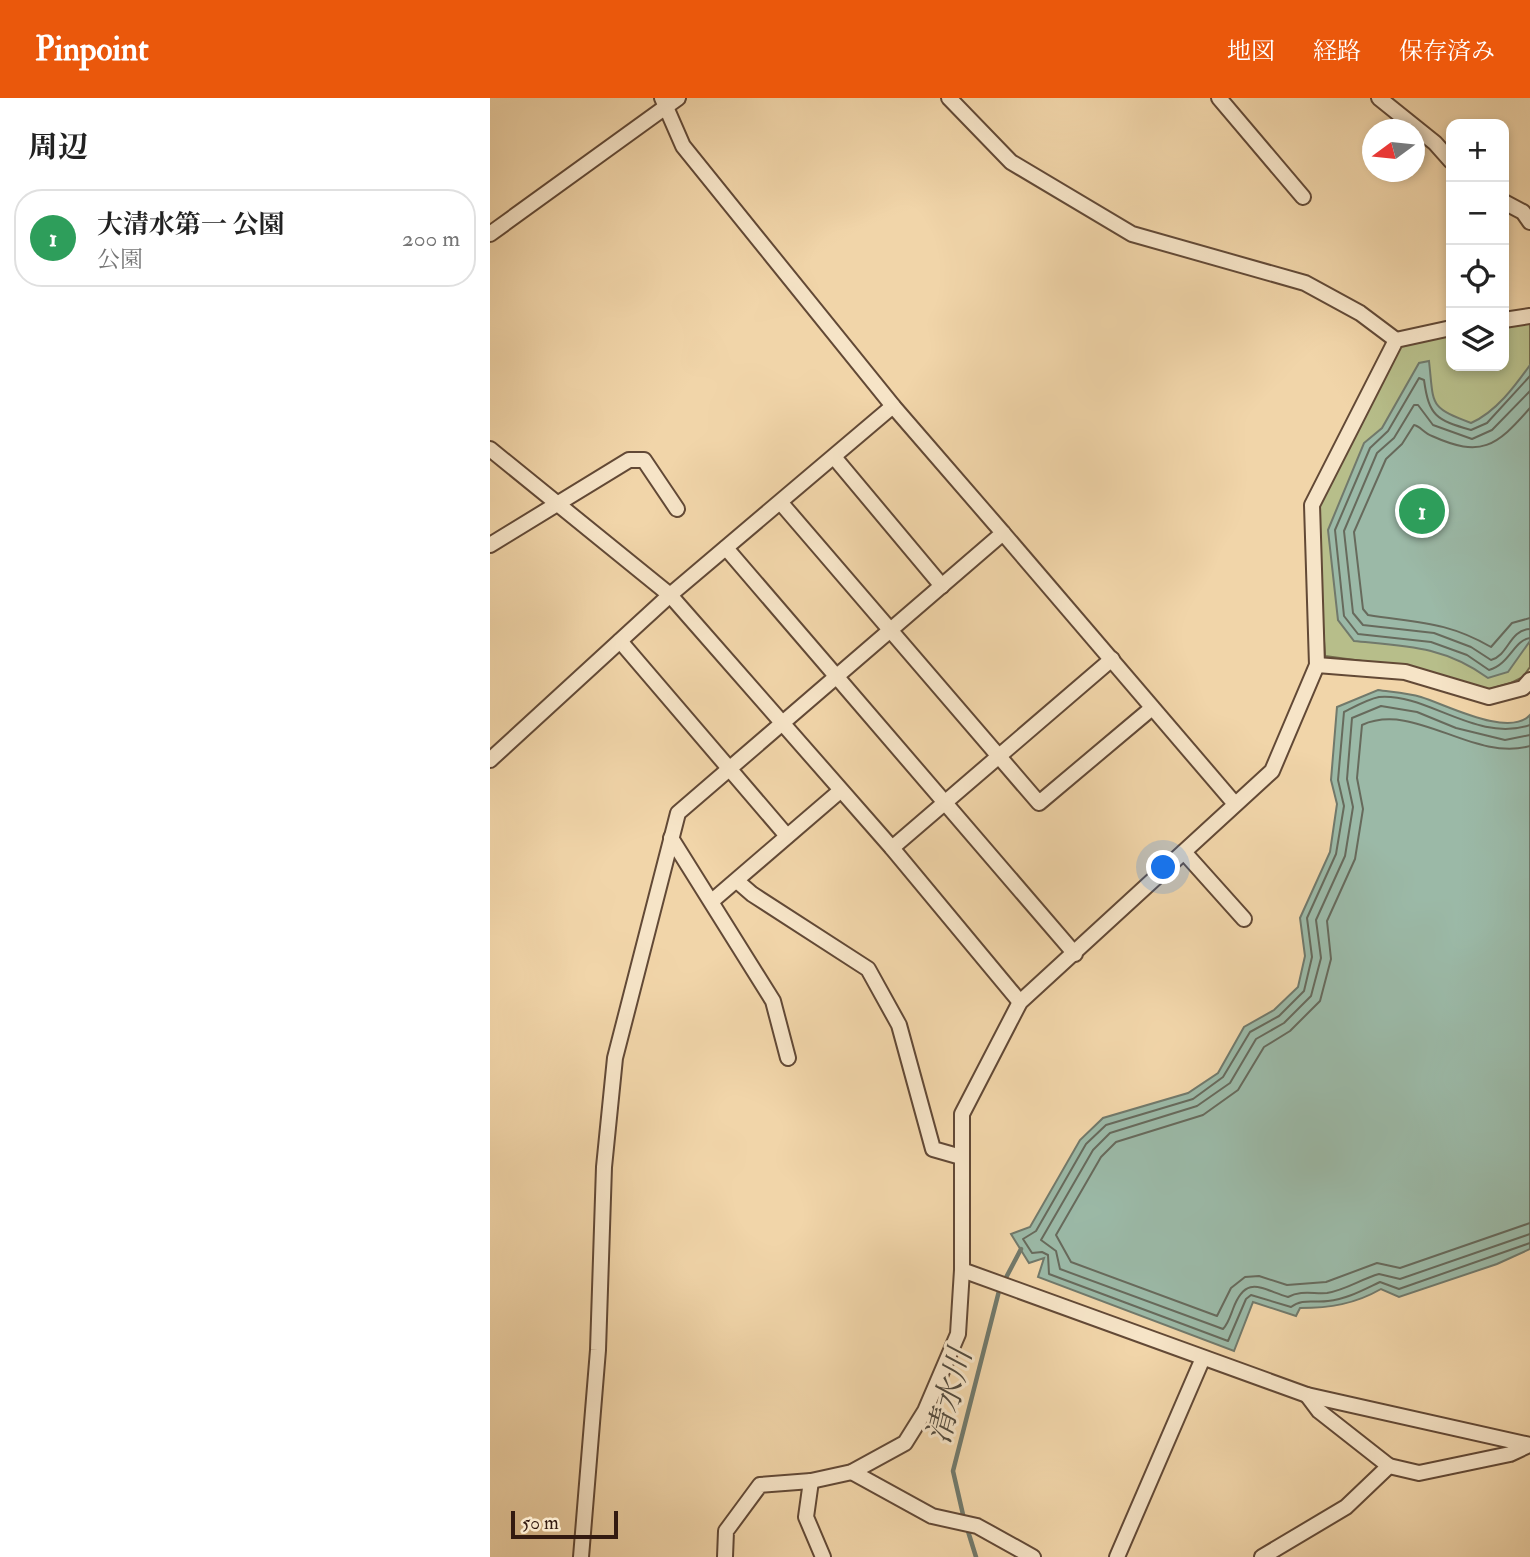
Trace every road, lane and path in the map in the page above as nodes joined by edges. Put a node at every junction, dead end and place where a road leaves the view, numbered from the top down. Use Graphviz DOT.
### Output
graph roads {
  1 [pos="678,98"];
  2 [pos="949,98"];
  3 [pos="1219,98"];
  4 [pos="1379,98"];
  5 [pos="664,102"];
  6 [pos="1446,156"];
  7 [pos="1303,197"];
  8 [pos="1509,205"];
  9 [pos="1530,222"];
  10 [pos="490,234"];
  11 [pos="1530,316"];
  12 [pos="1509,319"];
  13 [pos="1446,329"];
  14 [pos="1396,340"];
  15 [pos="892,406"];
  16 [pos="490,449"];
  17 [pos="834,457"];
  18 [pos="559,502"];
  19 [pos="781,503"];
  20 [pos="677,509"];
  21 [pos="1003,533"];
  22 [pos="490,545"];
  23 [pos="726,548"];
  24 [pos="942,586"];
  25 [pos="670,595"];
  26 [pos="890,631"];
  27 [pos="620,641"];
  28 [pos="1112,659"];
  29 [pos="1317,665"];
  30 [pos="836,676"];
  31 [pos="1530,680"];
  32 [pos="1152,708"];
  33 [pos="782,721"];
  34 [pos="999,756"];
  35 [pos="490,760"];
  36 [pos="730,769"];
  37 [pos="840,791"];
  38 [pos="946,804"];
  39 [pos="1235,804"];
  40 [pos="787,836"];
  41 [pos="671,838"];
  42 [pos="892,848"];
  43 [pos="1184,852"];
  44 [pos="737,881"];
  45 [pos="712,901"];
  46 [pos="1244,919"];
  47 [pos="1075,954"];
  48 [pos="1020,1002"];
  49 [pos="788,1058"];
  50 [pos="961,1157"];
  51 [pos="962,1270"];
  52 [pos="1203,1358"];
  53 [pos="1307,1395"];
  54 [pos="1529,1445"];
  55 [pos="1389,1466"];
  56 [pos="852,1472"];
  57 [pos="811,1480"];
  58 [pos="581,1557"];
  59 [pos="725,1557"];
  60 [pos="823,1557"];
  61 [pos="1033,1557"];
  62 [pos="1117,1557"];
  63 [pos="1262,1557"];
  1 -- 5 [label="street"];
  2 -- 14 [label="street"];
  3 -- 7 [label="street"];
  4 -- 6 [label="street"];
  5 -- 10 [label="street"];
  5 -- 15 [label="street"];
  8 -- 9 [label="street"];
  11 -- 12 [label="street"];
  13 -- 14 [label="street"];
  14 -- 29 [label="street"];
  15 -- 17 [label="street"];
  15 -- 21 [label="street"];
  16 -- 18 [label="street"];
  17 -- 19 [label="street"];
  17 -- 24 [label="street"];
  18 -- 20 [label="street"];
  18 -- 22 [label="street"];
  18 -- 25 [label="street"];
  19 -- 23 [label="street"];
  19 -- 26 [label="street"];
  21 -- 24 [label="street"];
  21 -- 28 [label="street"];
  23 -- 25 [label="street"];
  23 -- 30 [label="street"];
  24 -- 26 [label="street"];
  25 -- 27 [label="street"];
  25 -- 33 [label="street"];
  26 -- 30 [label="street"];
  26 -- 34 [label="street"];
  27 -- 35 [label="street"];
  27 -- 36 [label="street"];
  28 -- 32 [label="street"];
  28 -- 34 [label="street"];
  29 -- 31 [label="street"];
  29 -- 39 [label="street"];
  30 -- 33 [label="street"];
  30 -- 38 [label="street"];
  32 -- 34 [label="street"];
  32 -- 39 [label="street"];
  33 -- 36 [label="street"];
  33 -- 37 [label="street"];
  34 -- 38 [label="street"];
  36 -- 40 [label="street"];
  36 -- 41 [label="street"];
  37 -- 40 [label="street"];
  37 -- 42 [label="street"];
  38 -- 42 [label="street"];
  38 -- 47 [label="street"];
  39 -- 43 [label="street"];
  40 -- 44 [label="street"];
  41 -- 45 [label="street"];
  41 -- 58 [label="street"];
  42 -- 48 [label="street"];
  43 -- 46 [label="street"];
  43 -- 47 [label="street"];
  44 -- 45 [label="street"];
  44 -- 50 [label="street"];
  45 -- 49 [label="street"];
  47 -- 48 [label="street"];
  48 -- 50 [label="street"];
  50 -- 51 [label="street"];
  51 -- 52 [label="street"];
  51 -- 56 [label="street"];
  52 -- 53 [label="street"];
  52 -- 62 [label="street"];
  53 -- 54 [label="street"];
  53 -- 55 [label="street"];
  54 -- 55 [label="street"];
  55 -- 63 [label="street"];
  56 -- 57 [label="street"];
  56 -- 61 [label="street"];
  57 -- 59 [label="street"];
  57 -- 60 [label="street"];
}
